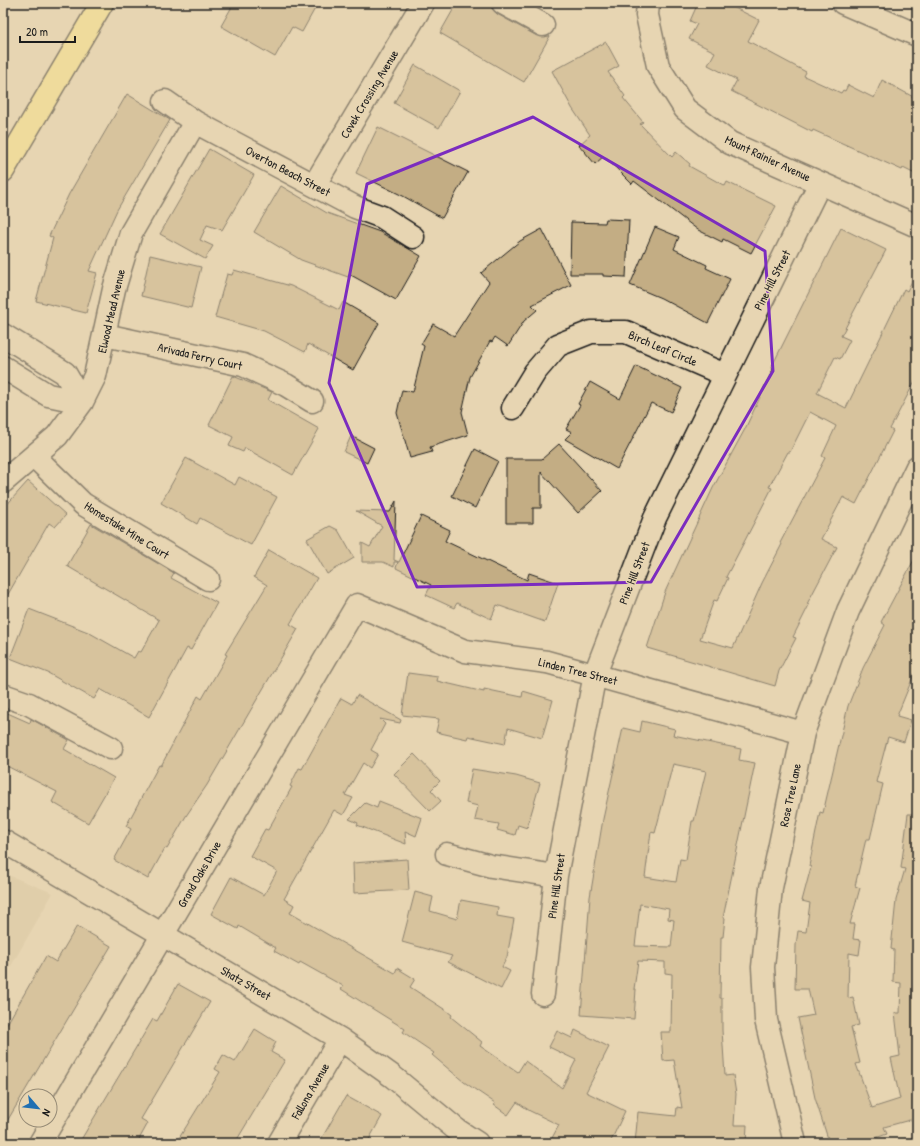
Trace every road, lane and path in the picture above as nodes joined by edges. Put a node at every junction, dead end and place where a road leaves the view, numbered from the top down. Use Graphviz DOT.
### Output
graph roads {
  1 [pos="102,3"];
  2 [pos="423,3"];
  3 [pos="503,3"];
  4 [pos="648,3"];
  5 [pos="843,3"];
  6 [pos="866,8"];
  7 [pos="543,25"];
  8 [pos="917,35"];
  9 [pos="165,101"];
  10 [pos="195,122"];
  11 [pos="3,171"];
  12 [pos="820,183"];
  13 [pos="315,184"];
  14 [pos="917,226"];
  15 [pos="413,237"];
  16 [pos="3,335"];
  17 [pos="105,335"];
  18 [pos="3,367"];
  19 [pos="725,375"];
  20 [pos="82,402"];
  21 [pos="312,402"];
  22 [pos="513,408"];
  23 [pos="34,456"];
  24 [pos="917,467"];
  25 [pos="3,482"];
  26 [pos="208,579"];
  27 [pos="357,605"];
  28 [pos="595,674"];
  29 [pos="3,695"];
  30 [pos="803,733"];
  31 [pos="111,748"];
  32 [pos="3,841"];
  33 [pos="447,854"];
  34 [pos="556,876"];
  35 [pos="163,935"];
  36 [pos="543,994"];
  37 [pos="340,1038"];
  38 [pos="40,1143"];
  39 [pos="279,1143"];
  40 [pos="477,1143"];
  41 [pos="795,1143"];
  1 -- 11 [label="main road"];
  2 -- 13 [label="street, Covek Crossing Avenue"];
  3 -- 7 [label="street"];
  4 -- 12 [label="street, Mount Rainier Avenue"];
  5 -- 6 [label="street"];
  6 -- 8 [label="street"];
  9 -- 10 [label="street, Overton Beach Street"];
  10 -- 13 [label="street, Overton Beach Street"];
  10 -- 17 [label="street, Elwood Mead Avenue"];
  12 -- 14 [label="street, Mount Rainier Avenue"];
  12 -- 19 [label="street, Pine Hill Street"];
  13 -- 15 [label="street, Overton Beach Street"];
  16 -- 20 [label="street"];
  17 -- 20 [label="street, Elwood Mead Avenue"];
  17 -- 21 [label="street, Arivada Ferry Court"];
  18 -- 20 [label="street"];
  19 -- 22 [label="street, Birch Leaf Circle"];
  19 -- 28 [label="street, Pine Hill Street"];
  20 -- 23 [label="street, Elwood Mead Avenue"];
  23 -- 25 [label="street, Elwood Mead Avenue"];
  23 -- 26 [label="street, Homestake Mine Court"];
  24 -- 30 [label="street, Rose Tree Lane"];
  27 -- 28 [label="street, Linden Tree Street"];
  27 -- 35 [label="street, Grand Oaks Drive"];
  28 -- 30 [label="street, Linden Tree Street"];
  28 -- 34 [label="street, Pine Hill Street"];
  29 -- 31 [label="street"];
  30 -- 41 [label="street, Rose Tree Lane"];
  32 -- 35 [label="street, Shatz Street"];
  33 -- 34 [label="street"];
  34 -- 36 [label="street, Pine Hill Street"];
  35 -- 37 [label="street, Shatz Street"];
  35 -- 38 [label="street, Grand Oaks Drive"];
  37 -- 39 [label="street, Fallona Avenue"];
  37 -- 40 [label="street, Shatz Street"];
}
